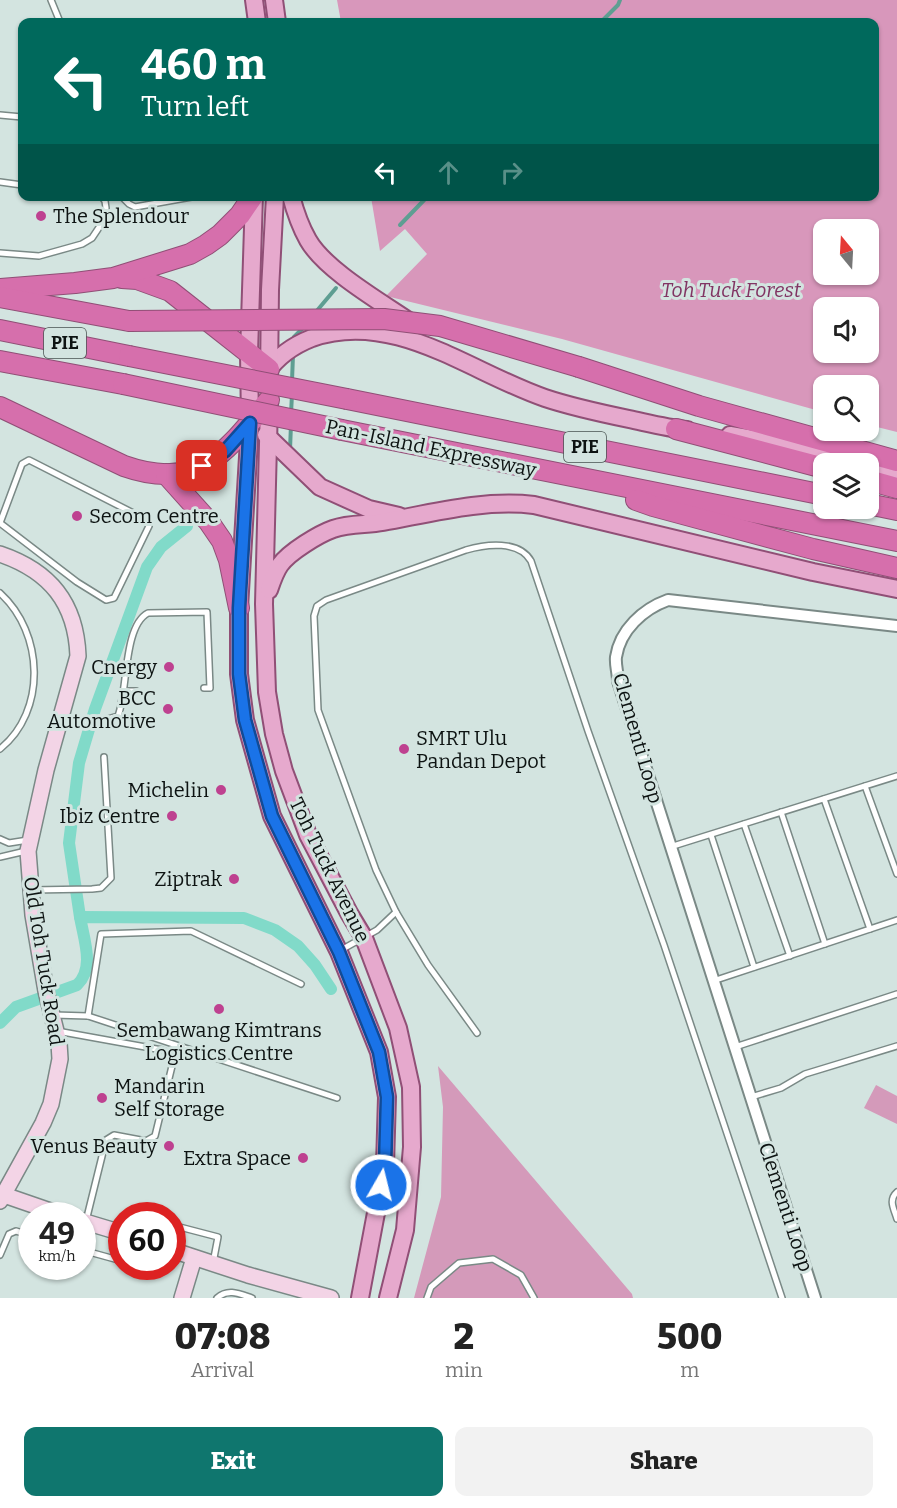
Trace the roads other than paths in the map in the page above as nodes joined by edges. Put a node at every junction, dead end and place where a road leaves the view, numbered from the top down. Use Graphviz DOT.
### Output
graph roads {
  1 [pos="51,0"];
  2 [pos="254,0"];
  3 [pos="274,0"];
  4 [pos="58,18"];
  5 [pos="256,18"];
  6 [pos="276,18"];
  7 [pos="0,115"];
  8 [pos="18,117"];
  9 [pos="0,182"];
  10 [pos="18,184"];
  11 [pos="105,201"];
  12 [pos="126,201"];
  13 [pos="169,201"];
  14 [pos="250,201"];
  15 [pos="254,201"];
  16 [pos="275,201"];
  17 [pos="292,201"];
  18 [pos="0,253"];
  19 [pos="113,278"];
  20 [pos="0,289"];
  21 [pos="0,297"];
  22 [pos="0,330"];
  23 [pos="249,353"];
  24 [pos="0,361"];
  25 [pos="467,362"];
  26 [pos="269,369"];
  27 [pos="259,398"];
  28 [pos="0,407"];
  29 [pos="250,423"];
  30 [pos="676,429"];
  31 [pos="269,437"];
  32 [pos="820,453"];
  33 [pos="897,461"];
  34 [pos="813,465"];
  35 [pos="879,467"];
  36 [pos="897,471"];
  37 [pos="166,474"];
  38 [pos="595,481"];
  39 [pos="879,483"];
  40 [pos="897,488"];
  41 [pos="813,493"];
  42 [pos="879,506"];
  43 [pos="897,510"];
  44 [pos="403,517"];
  45 [pos="0,523"];
  46 [pos="897,541"];
  47 [pos="0,554"];
  48 [pos="897,568"];
  49 [pos="897,589"];
  50 [pos="0,593"];
  51 [pos="264,604"];
  52 [pos="239,608"];
  53 [pos="897,626"];
  54 [pos="204,688"];
  55 [pos="123,691"];
  56 [pos="136,691"];
  57 [pos="60,723"];
  58 [pos="0,749"];
  59 [pos="104,756"];
  60 [pos="897,776"];
  61 [pos="865,786"];
  62 [pos="824,799"];
  63 [pos="781,812"];
  64 [pos="744,824"];
  65 [pos="711,835"];
  66 [pos="0,839"];
  67 [pos="28,846"];
  68 [pos="670,847"];
  69 [pos="0,857"];
  70 [pos="897,874"];
  71 [pos="30,890"];
  72 [pos="396,912"];
  73 [pos="897,920"];
  74 [pos="870,929"];
  75 [pos="364,938"];
  76 [pos="825,944"];
  77 [pos="339,952"];
  78 [pos="789,956"];
  79 [pos="754,967"];
  80 [pos="713,981"];
  81 [pos="301,984"];
  82 [pos="897,994"];
  83 [pos="51,1010"];
  84 [pos="88,1016"];
  85 [pos="56,1031"];
  86 [pos="477,1033"];
  87 [pos="897,1046"];
  88 [pos="735,1047"];
  89 [pos="751,1097"];
  90 [pos="337,1098"];
  91 [pos="897,1192"];
  92 [pos="2,1198"];
  93 [pos="89,1202"];
  94 [pos="18,1203"];
  95 [pos="897,1219"];
  96 [pos="186,1229"];
  97 [pos="18,1232"];
  98 [pos="0,1255"];
  99 [pos="186,1255"];
  100 [pos="194,1258"];
  101 [pos="213,1264"];
  102 [pos="182,1298"];
  103 [pos="218,1298"];
  104 [pos="252,1298"];
  105 [pos="331,1298"];
  106 [pos="360,1298"];
  107 [pos="388,1298"];
  108 [pos="427,1298"];
  109 [pos="534,1298"];
  110 [pos="782,1298"];
  111 [pos="815,1298"];
  1 -- 4 [label="lane"];
  2 -- 5 [label="main road"];
  3 -- 6 [label="main road"];
  7 -- 8 [label="lane"];
  9 -- 10 [label="lane"];
  11 -- 18 [label="lane"];
  12 -- 13 [label="lane"];
  14 -- 19 [label="highway"];
  15 -- 23 [label="main road"];
  16 -- 26 [label="main road"];
  17 -- 25 [label="main road"];
  19 -- 20 [label="highway"];
  19 -- 23 [label="highway"];
  21 -- 33 [label="highway, bridge"];
  22 -- 41 [label="highway, Pan-Island Expressway / PIE, bridge"];
  23 -- 26 [label="highway"];
  23 -- 27 [label="main road"];
  24 -- 38 [label="highway, Pan-Island Expressway / PIE, bridge"];
  25 -- 26 [label="main road"];
  25 -- 30 [label="main road"];
  26 -- 27 [label="main road"];
  27 -- 29 [label="highway"];
  27 -- 31 [label="main road, Toh Tuck Avenue"];
  28 -- 37 [label="highway"];
  29 -- 31 [label="main road"];
  29 -- 37 [label="highway"];
  29 -- 52 [label="main road, Toh Tuck Avenue"];
  30 -- 32 [label="main road"];
  30 -- 34 [label="highway"];
  31 -- 44 [label="main road"];
  31 -- 51 [label="main road, Toh Tuck Avenue"];
  35 -- 36 [label="main road"];
  37 -- 52 [label="highway"];
  38 -- 46 [label="highway, Pan-Island Expressway / PIE"];
  38 -- 48 [label="highway"];
  39 -- 40 [label="highway"];
  42 -- 43 [label="highway"];
  44 -- 49 [label="main road"];
  44 -- 51 [label="main road"];
  45 -- 45 [label="lane"];
  47 -- 57 [label="street, Old Toh Tuck Road"];
  50 -- 58 [label="lane"];
  51 -- 75 [label="main road, Toh Tuck Avenue"];
  52 -- 77 [label="main road, Toh Tuck Avenue"];
  53 -- 68 [label="street, Clementi Loop"];
  54 -- 55 [label="lane"];
  55 -- 56 [label="lane"];
  55 -- 57 [label="lane"];
  57 -- 67 [label="street, Old Toh Tuck Road"];
  59 -- 71 [label="lane"];
  60 -- 61 [label="lane"];
  61 -- 62 [label="lane"];
  61 -- 70 [label="lane"];
  62 -- 63 [label="lane"];
  62 -- 74 [label="lane"];
  63 -- 64 [label="lane"];
  63 -- 76 [label="lane"];
  64 -- 65 [label="lane"];
  64 -- 78 [label="lane"];
  65 -- 68 [label="lane"];
  65 -- 79 [label="lane"];
  66 -- 67 [label="lane"];
  67 -- 69 [label="lane"];
  67 -- 71 [label="street, Old Toh Tuck Road"];
  68 -- 80 [label="street, Clementi Loop"];
  71 -- 83 [label="street, Old Toh Tuck Road"];
  72 -- 75 [label="lane"];
  72 -- 86 [label="lane"];
  72 -- 110 [label="lane"];
  73 -- 74 [label="lane"];
  74 -- 76 [label="lane"];
  75 -- 77 [label="lane"];
  75 -- 107 [label="main road, Toh Tuck Avenue"];
  76 -- 78 [label="lane"];
  77 -- 106 [label="main road, Toh Tuck Avenue"];
  78 -- 79 [label="lane"];
  79 -- 80 [label="lane"];
  80 -- 88 [label="street, Clementi Loop"];
  81 -- 84 [label="lane"];
  82 -- 88 [label="lane"];
  83 -- 84 [label="lane"];
  83 -- 85 [label="street, Old Toh Tuck Road"];
  84 -- 90 [label="lane"];
  85 -- 92 [label="street, Old Toh Tuck Road"];
  85 -- 93 [label="lane"];
  87 -- 89 [label="lane"];
  88 -- 89 [label="street, Clementi Loop"];
  89 -- 111 [label="street, Clementi Loop"];
  91 -- 95 [label="lane"];
  92 -- 94 [label="street"];
  96 -- 101 [label="lane"];
  97 -- 98 [label="lane"];
  99 -- 100 [label="street"];
  100 -- 101 [label="street"];
  100 -- 102 [label="street"];
  101 -- 105 [label="street"];
  103 -- 104 [label="lane"];
  108 -- 109 [label="lane"];
}
